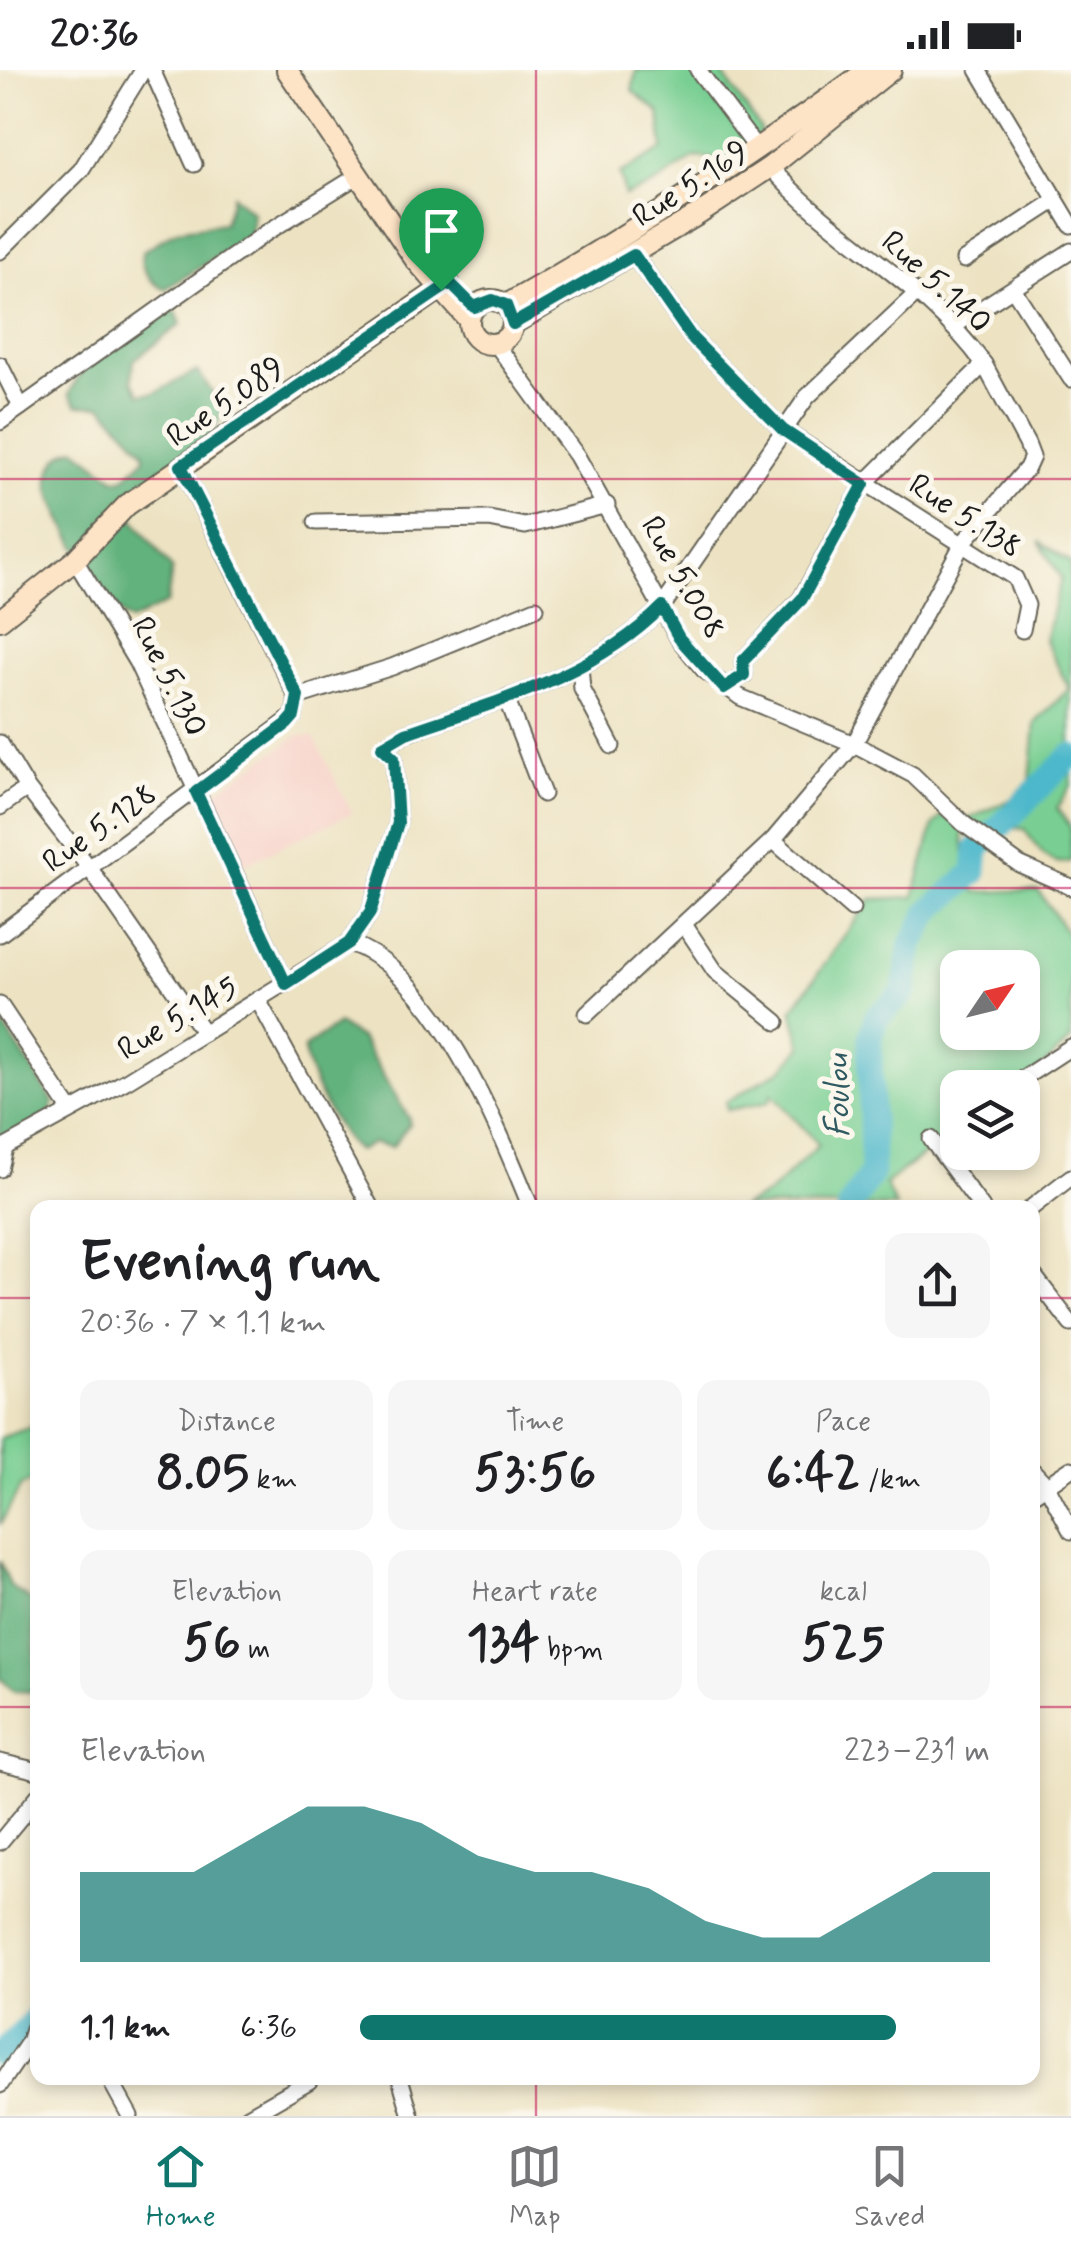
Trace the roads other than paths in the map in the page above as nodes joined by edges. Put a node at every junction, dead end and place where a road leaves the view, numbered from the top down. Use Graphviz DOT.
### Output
graph roads {
  1 [pos="143,70"];
  2 [pos="152,70"];
  3 [pos="287,70"];
  4 [pos="300,70"];
  5 [pos="698,70"];
  6 [pos="978,70"];
  7 [pos="882,71"];
  8 [pos="764,158"];
  9 [pos="194,164"];
  10 [pos="359,175"];
  11 [pos="1055,201"];
  12 [pos="1071,225"];
  13 [pos="1071,251"];
  14 [pos="0,252"];
  15 [pos="634,255"];
  16 [pos="964,260"];
  17 [pos="445,287"];
  18 [pos="1014,290"];
  19 [pos="918,294"];
  20 [pos="471,314"];
  21 [pos="509,315"];
  22 [pos="954,326"];
  23 [pos="496,344"];
  24 [pos="984,364"];
  25 [pos="0,365"];
  26 [pos="1071,379"];
  27 [pos="21,407"];
  28 [pos="0,422"];
  29 [pos="783,430"];
  30 [pos="181,466"];
  31 [pos="864,484"];
  32 [pos="607,505"];
  33 [pos="316,522"];
  34 [pos="963,544"];
  35 [pos="76,560"];
  36 [pos="662,607"];
  37 [pos="536,608"];
  38 [pos="0,620"];
  39 [pos="1022,630"];
  40 [pos="580,667"];
  41 [pos="724,688"];
  42 [pos="298,696"];
  43 [pos="506,698"];
  44 [pos="0,743"];
  45 [pos="854,744"];
  46 [pos="612,746"];
  47 [pos="27,788"];
  48 [pos="196,792"];
  49 [pos="543,794"];
  50 [pos="0,807"];
  51 [pos="772,840"];
  52 [pos="88,866"];
  53 [pos="1071,888"];
  54 [pos="852,909"];
  55 [pos="685,926"];
  56 [pos="0,934"];
  57 [pos="349,943"];
  58 [pos="286,984"];
  59 [pos="258,1000"];
  60 [pos="0,1006"];
  61 [pos="588,1014"];
  62 [pos="778,1022"];
  63 [pos="204,1033"];
  64 [pos="1071,1047"];
  65 [pos="1036,1070"];
  66 [pos="70,1110"];
  67 [pos="930,1139"];
  68 [pos="2,1149"];
  69 [pos="0,1169"];
  70 [pos="1071,1177"];
  71 [pos="362,1200"];
  72 [pos="528,1200"];
  73 [pos="976,1200"];
  74 [pos="1040,1201"];
  75 [pos="1040,1283"];
  76 [pos="1071,1324"];
  77 [pos="1071,1469"];
  78 [pos="1040,1491"];
  79 [pos="1071,1531"];
  80 [pos="0,1762"];
  81 [pos="30,1769"];
  82 [pos="30,1806"];
  83 [pos="0,1842"];
  84 [pos="30,2039"];
  85 [pos="113,2085"];
  86 [pos="304,2085"];
  87 [pos="402,2085"];
  88 [pos="0,2086"];
  89 [pos="130,2116"];
  90 [pos="248,2116"];
  91 [pos="411,2116"];
  1 -- 14 [label="street"];
  2 -- 9 [label="street"];
  3 -- 10 [label="main road"];
  4 -- 17 [label="main road"];
  5 -- 8 [label="street, Rue 5.140"];
  6 -- 11 [label="street"];
  7 -- 8 [label="main road, Rue 5.169"];
  8 -- 15 [label="main road, Rue 5.169"];
  8 -- 19 [label="street, Rue 5.140"];
  8 -- 21 [label="main road, Rue 5.169"];
  10 -- 17 [label="main road"];
  10 -- 27 [label="street"];
  11 -- 12 [label="street"];
  11 -- 16 [label="street"];
  13 -- 18 [label="street"];
  15 -- 21 [label="main road, Rue 5.169"];
  15 -- 29 [label="street, Rue 5.138"];
  17 -- 20 [label="main road"];
  17 -- 30 [label="main road, Rue 5.089"];
  18 -- 22 [label="street"];
  18 -- 26 [label="street"];
  19 -- 22 [label="street, Rue 5.140"];
  19 -- 29 [label="street, Rue 5.145"];
  20 -- 21 [label="main road"];
  20 -- 23 [label="main road"];
  21 -- 23 [label="main road"];
  22 -- 24 [label="street, Rue 5.140"];
  23 -- 32 [label="street, Rue 5.008"];
  24 -- 31 [label="street, Rue 5.140"];
  24 -- 34 [label="street"];
  25 -- 27 [label="street"];
  27 -- 28 [label="street"];
  29 -- 31 [label="street, Rue 5.138"];
  29 -- 36 [label="street, Rue 5.145"];
  30 -- 35 [label="main road, Rue 5.089"];
  30 -- 42 [label="street"];
  31 -- 34 [label="street, Rue 5.138"];
  31 -- 41 [label="street, Rue 5.140"];
  32 -- 33 [label="street"];
  32 -- 36 [label="street, Rue 5.008"];
  34 -- 39 [label="street, Rue 5.138"];
  34 -- 45 [label="street"];
  35 -- 38 [label="main road, Rue 5.089"];
  35 -- 48 [label="street, Rue 5.130"];
  36 -- 40 [label="street, Rue 5.145"];
  36 -- 41 [label="street, Rue 5.008"];
  37 -- 42 [label="street"];
  40 -- 43 [label="street, Rue 5.145"];
  40 -- 46 [label="street"];
  41 -- 45 [label="street, Rue 5.008"];
  42 -- 48 [label="street, Rue 5.128"];
  43 -- 49 [label="street"];
  43 -- 57 [label="street, Rue 5.145"];
  44 -- 47 [label="street"];
  45 -- 51 [label="street"];
  45 -- 53 [label="street, Rue 5.008"];
  47 -- 50 [label="street"];
  47 -- 52 [label="street"];
  48 -- 52 [label="street, Rue 5.128"];
  48 -- 58 [label="street, Rue 5.130"];
  51 -- 54 [label="street"];
  51 -- 55 [label="street"];
  52 -- 56 [label="street, Rue 5.128"];
  52 -- 63 [label="street"];
  55 -- 61 [label="street"];
  55 -- 62 [label="street"];
  57 -- 58 [label="street, Rue 5.145"];
  57 -- 72 [label="street"];
  58 -- 59 [label="street, Rue 5.145"];
  59 -- 63 [label="street, Rue 5.145"];
  59 -- 71 [label="street"];
  60 -- 66 [label="street"];
  63 -- 66 [label="street, Rue 5.145"];
  64 -- 65 [label="street"];
  66 -- 68 [label="street, Rue 5.145"];
  67 -- 73 [label="street"];
  68 -- 69 [label="street"];
  70 -- 74 [label="street"];
  75 -- 76 [label="street"];
  77 -- 78 [label="street"];
  78 -- 79 [label="street"];
  80 -- 81 [label="street"];
  82 -- 83 [label="street"];
  84 -- 88 [label="street"];
  85 -- 89 [label="street"];
  86 -- 90 [label="street"];
  87 -- 91 [label="street"];
}
